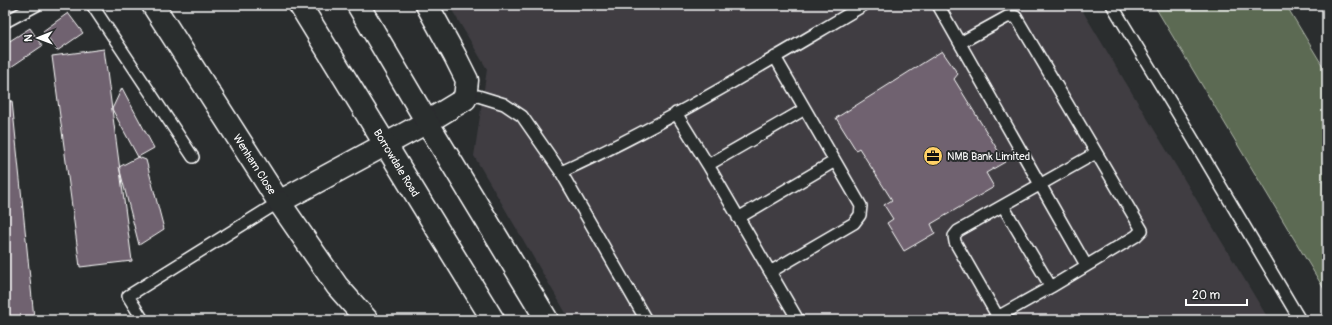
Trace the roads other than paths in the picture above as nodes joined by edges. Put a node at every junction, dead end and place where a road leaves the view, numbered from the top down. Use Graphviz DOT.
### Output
graph roads {
  1 [pos="37,5"];
  2 [pos="92,5"];
  3 [pos="153,5"];
  4 [pos="300,5"];
  5 [pos="358,5"];
  6 [pos="427,5"];
  7 [pos="864,5"];
  8 [pos="938,5"];
  9 [pos="1112,5"];
  10 [pos="5,22"];
  11 [pos="960,43"];
  12 [pos="775,57"];
  13 [pos="465,99"];
  14 [pos="806,109"];
  15 [pos="676,113"];
  16 [pos="427,122"];
  17 [pos="385,144"];
  18 [pos="1096,153"];
  19 [pos="193,157"];
  20 [pos="835,161"];
  21 [pos="708,165"];
  22 [pos="561,172"];
  23 [pos="1040,185"];
  24 [pos="279,202"];
  25 [pos="1003,206"];
  26 [pos="738,218"];
  27 [pos="1086,265"];
  28 [pos="770,272"];
  29 [pos="1051,287"];
  30 [pos="995,318"];
  31 [pos="143,320"];
  32 [pos="367,320"];
  33 [pos="493,320"];
  34 [pos="547,320"];
  35 [pos="646,320"];
  36 [pos="798,320"];
  37 [pos="1300,320"];
  1 -- 10 [label="lane"];
  2 -- 19 [label="lane"];
  3 -- 24 [label="main road, Wenham Close"];
  4 -- 17 [label="main road, Borrowdale Road"];
  5 -- 16 [label="main road"];
  6 -- 13 [label="main road"];
  7 -- 12 [label="lane"];
  8 -- 11 [label="lane"];
  9 -- 37 [label="lane"];
  11 -- 18 [label="lane"];
  11 -- 23 [label="lane"];
  12 -- 14 [label="lane"];
  12 -- 15 [label="lane"];
  13 -- 16 [label="main road, Wenham Close"];
  13 -- 22 [label="lane"];
  14 -- 20 [label="lane"];
  14 -- 21 [label="lane"];
  15 -- 21 [label="lane"];
  15 -- 22 [label="lane"];
  16 -- 17 [label="main road, Wenham Close"];
  16 -- 34 [label="main road"];
  17 -- 24 [label="main road, Wenham Close"];
  17 -- 33 [label="main road, Borrowdale Road"];
  18 -- 23 [label="lane"];
  18 -- 27 [label="lane"];
  20 -- 26 [label="lane"];
  20 -- 28 [label="lane"];
  21 -- 26 [label="lane"];
  22 -- 35 [label="lane"];
  23 -- 25 [label="lane"];
  23 -- 27 [label="lane"];
  24 -- 31 [label="lane"];
  24 -- 32 [label="main road"];
  25 -- 29 [label="lane"];
  25 -- 30 [label="lane"];
  26 -- 28 [label="lane"];
  27 -- 29 [label="lane"];
  28 -- 36 [label="lane"];
  29 -- 30 [label="lane"];
}
